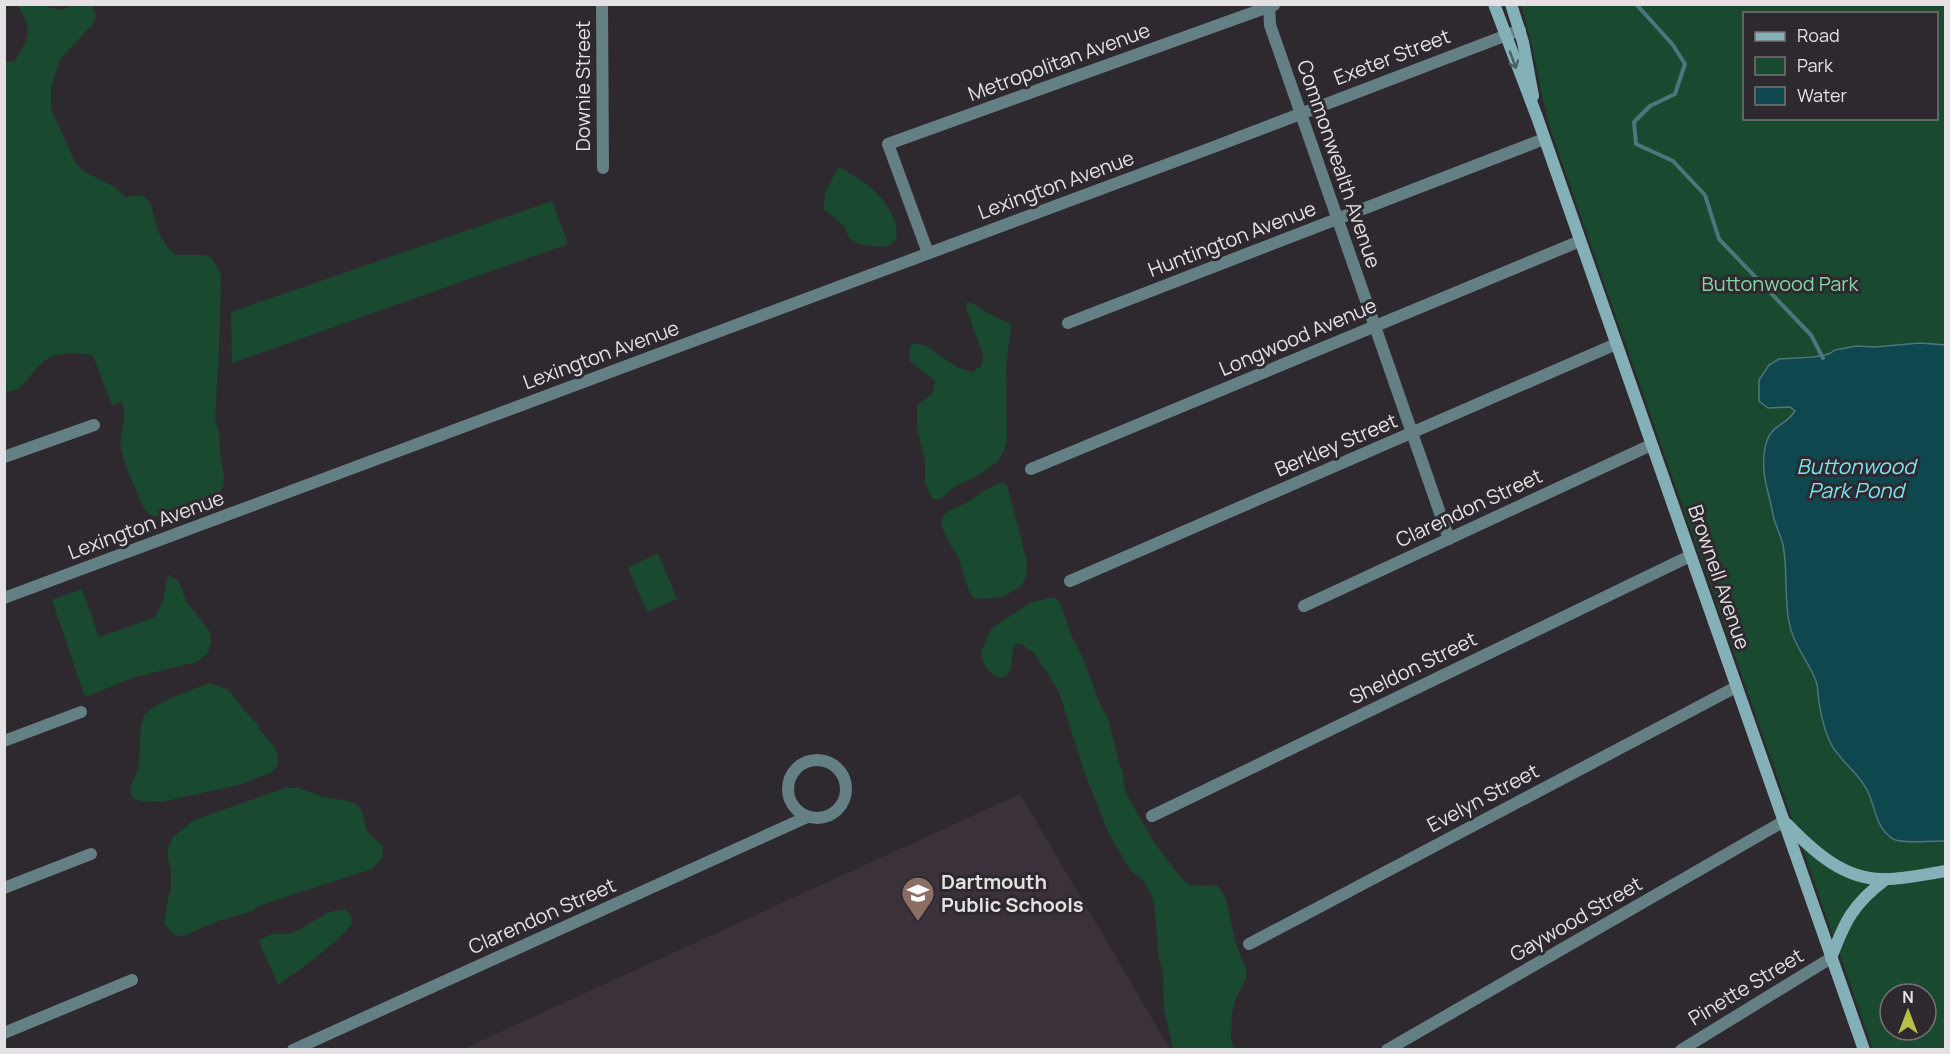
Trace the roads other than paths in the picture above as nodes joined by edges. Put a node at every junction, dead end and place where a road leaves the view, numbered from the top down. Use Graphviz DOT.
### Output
graph roads {
  1 [pos="602,4"];
  2 [pos="1494,4"];
  3 [pos="1511,4"];
  4 [pos="1271,5"];
  5 [pos="1520,30"];
  6 [pos="1505,36"];
  7 [pos="1300,113"];
  8 [pos="1537,117"];
  9 [pos="1544,139"];
  10 [pos="1211,148"];
  11 [pos="603,168"];
  12 [pos="1338,219"];
  13 [pos="1580,241"];
  14 [pos="928,253"];
  15 [pos="1068,323"];
  16 [pos="1375,326"];
  17 [pos="1616,344"];
  18 [pos="94,425"];
  19 [pos="1413,432"];
  20 [pos="1652,445"];
  21 [pos="4,456"];
  22 [pos="1031,469"];
  23 [pos="1449,539"];
  24 [pos="1690,556"];
  25 [pos="1070,581"];
  26 [pos="4,598"];
  27 [pos="1304,606"];
  28 [pos="1736,687"];
  29 [pos="81,712"];
  30 [pos="4,741"];
  31 [pos="1152,816"];
  32 [pos="807,817"];
  33 [pos="1784,821"];
  34 [pos="91,854"];
  35 [pos="1946,871"];
  36 [pos="1885,880"];
  37 [pos="4,888"];
  38 [pos="1249,944"];
  39 [pos="1832,958"];
  40 [pos="132,980"];
  41 [pos="4,1033"];
  42 [pos="293,1050"];
  43 [pos="1387,1050"];
  44 [pos="1681,1050"];
  45 [pos="1864,1050"];
  1 -- 11 [label="street, Downie Street"];
  2 -- 6 [label="main road, Brownell Avenue"];
  3 -- 5 [label="main road, Brownell Avenue"];
  4 -- 7 [label="street, Commonwealth Avenue"];
  4 -- 14 [label="street, Metropolitan Avenue"];
  5 -- 6 [label="street, Exeter Street"];
  5 -- 8 [label="main road, Brownell Avenue"];
  6 -- 7 [label="street, Exeter Street"];
  6 -- 8 [label="main road, Brownell Avenue, one-way"];
  7 -- 10 [label="street, Exeter Street"];
  7 -- 12 [label="street, Commonwealth Avenue"];
  8 -- 9 [label="main road, Brownell Avenue"];
  9 -- 12 [label="street, Huntington Avenue"];
  9 -- 13 [label="main road, Brownell Avenue"];
  10 -- 14 [label="street, Lexington Avenue"];
  12 -- 15 [label="street, Huntington Avenue"];
  12 -- 16 [label="street, Commonwealth Avenue"];
  13 -- 16 [label="street, Longwood Avenue"];
  13 -- 17 [label="main road, Brownell Avenue"];
  14 -- 26 [label="street, Lexington Avenue"];
  16 -- 19 [label="street, Commonwealth Avenue"];
  16 -- 22 [label="street, Longwood Avenue"];
  17 -- 19 [label="street, Berkley Street"];
  17 -- 20 [label="main road, Brownell Avenue"];
  18 -- 21 [label="street"];
  19 -- 23 [label="street, Commonwealth Avenue"];
  19 -- 25 [label="street, Berkley Street"];
  20 -- 23 [label="street, Clarendon Street"];
  20 -- 24 [label="main road, Brownell Avenue"];
  23 -- 27 [label="street, Clarendon Street"];
  24 -- 28 [label="main road, Brownell Avenue"];
  24 -- 31 [label="street, Sheldon Street"];
  28 -- 33 [label="main road, Brownell Avenue"];
  28 -- 38 [label="street, Evelyn Street"];
  29 -- 30 [label="street"];
  32 -- 32 [label="street, Clarendon Street"];
  32 -- 42 [label="street, Clarendon Street"];
  33 -- 36 [label="main road"];
  33 -- 39 [label="main road, Brownell Avenue"];
  33 -- 43 [label="street, Gaywood Street"];
  34 -- 37 [label="street"];
  35 -- 36 [label="main road"];
  36 -- 39 [label="main road"];
  39 -- 44 [label="street, Pinette Street"];
  39 -- 45 [label="main road, Brownell Avenue"];
  40 -- 41 [label="street"];
}
